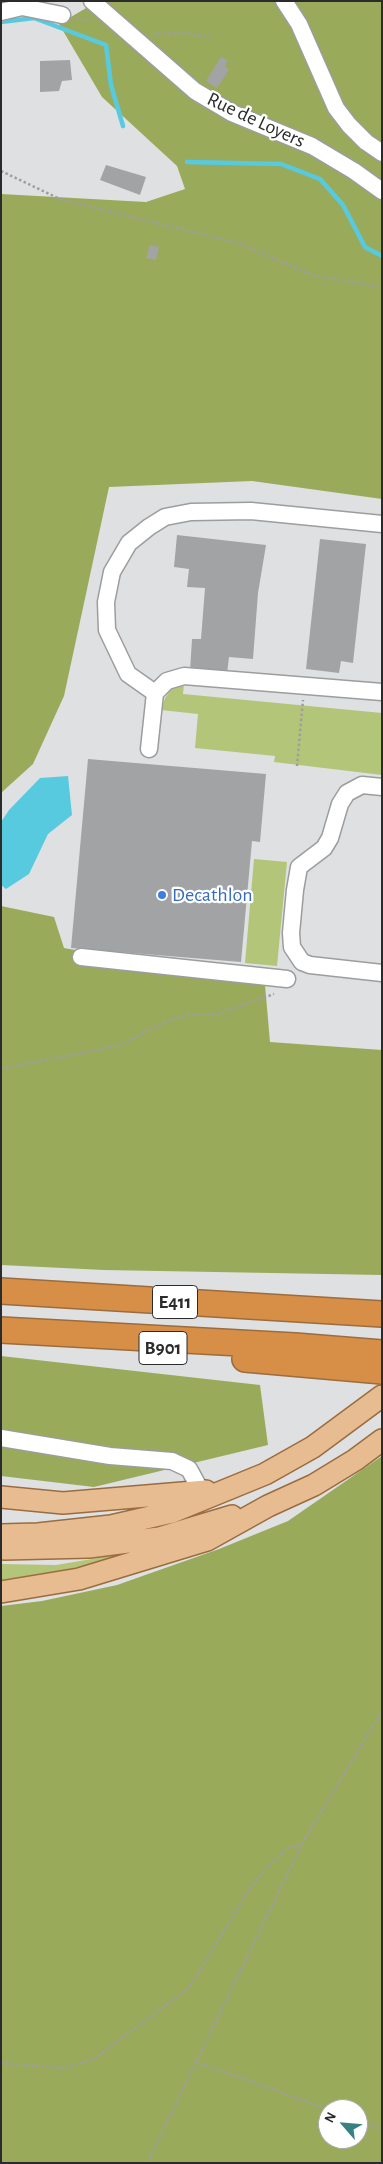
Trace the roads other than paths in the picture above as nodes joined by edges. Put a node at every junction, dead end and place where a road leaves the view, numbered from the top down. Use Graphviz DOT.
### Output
graph roads {
  1 [pos="92,1"];
  2 [pos="284,1"];
  3 [pos="1,12"];
  4 [pos="62,15"];
  5 [pos="382,153"];
  6 [pos="382,191"];
  7 [pos="382,524"];
  8 [pos="382,692"];
  9 [pos="156,693"];
  10 [pos="149,749"];
  11 [pos="382,787"];
  12 [pos="81,957"];
  13 [pos="382,973"];
  14 [pos="287,979"];
  15 [pos="1,1291"];
  16 [pos="382,1314"];
  17 [pos="1,1330"];
  18 [pos="382,1353"];
  19 [pos="293,1355"];
  20 [pos="382,1371"];
  21 [pos="382,1396"];
  22 [pos="1,1438"];
  23 [pos="382,1440"];
  24 [pos="231,1488"];
  25 [pos="200,1491"];
  26 [pos="1,1497"];
  27 [pos="268,1506"];
  28 [pos="1,1535"];
  29 [pos="1,1550"];
  30 [pos="1,1592"];
  1 -- 6 [label="street, Rue de Loyers"];
  2 -- 5 [label="street"];
  3 -- 4 [label="street"];
  7 -- 9 [label="street"];
  8 -- 9 [label="street"];
  9 -- 10 [label="street"];
  11 -- 13 [label="street"];
  12 -- 14 [label="street"];
  15 -- 16 [label="highway, E411"];
  17 -- 19 [label="highway, B901"];
  18 -- 19 [label="highway"];
  19 -- 20 [label="highway, B901"];
  21 -- 24 [label="main road"];
  22 -- 25 [label="street"];
  23 -- 27 [label="main road"];
  24 -- 25 [label="main road"];
  24 -- 28 [label="main road"];
  25 -- 26 [label="main road"];
  27 -- 29 [label="main road"];
  27 -- 30 [label="main road"];
}
